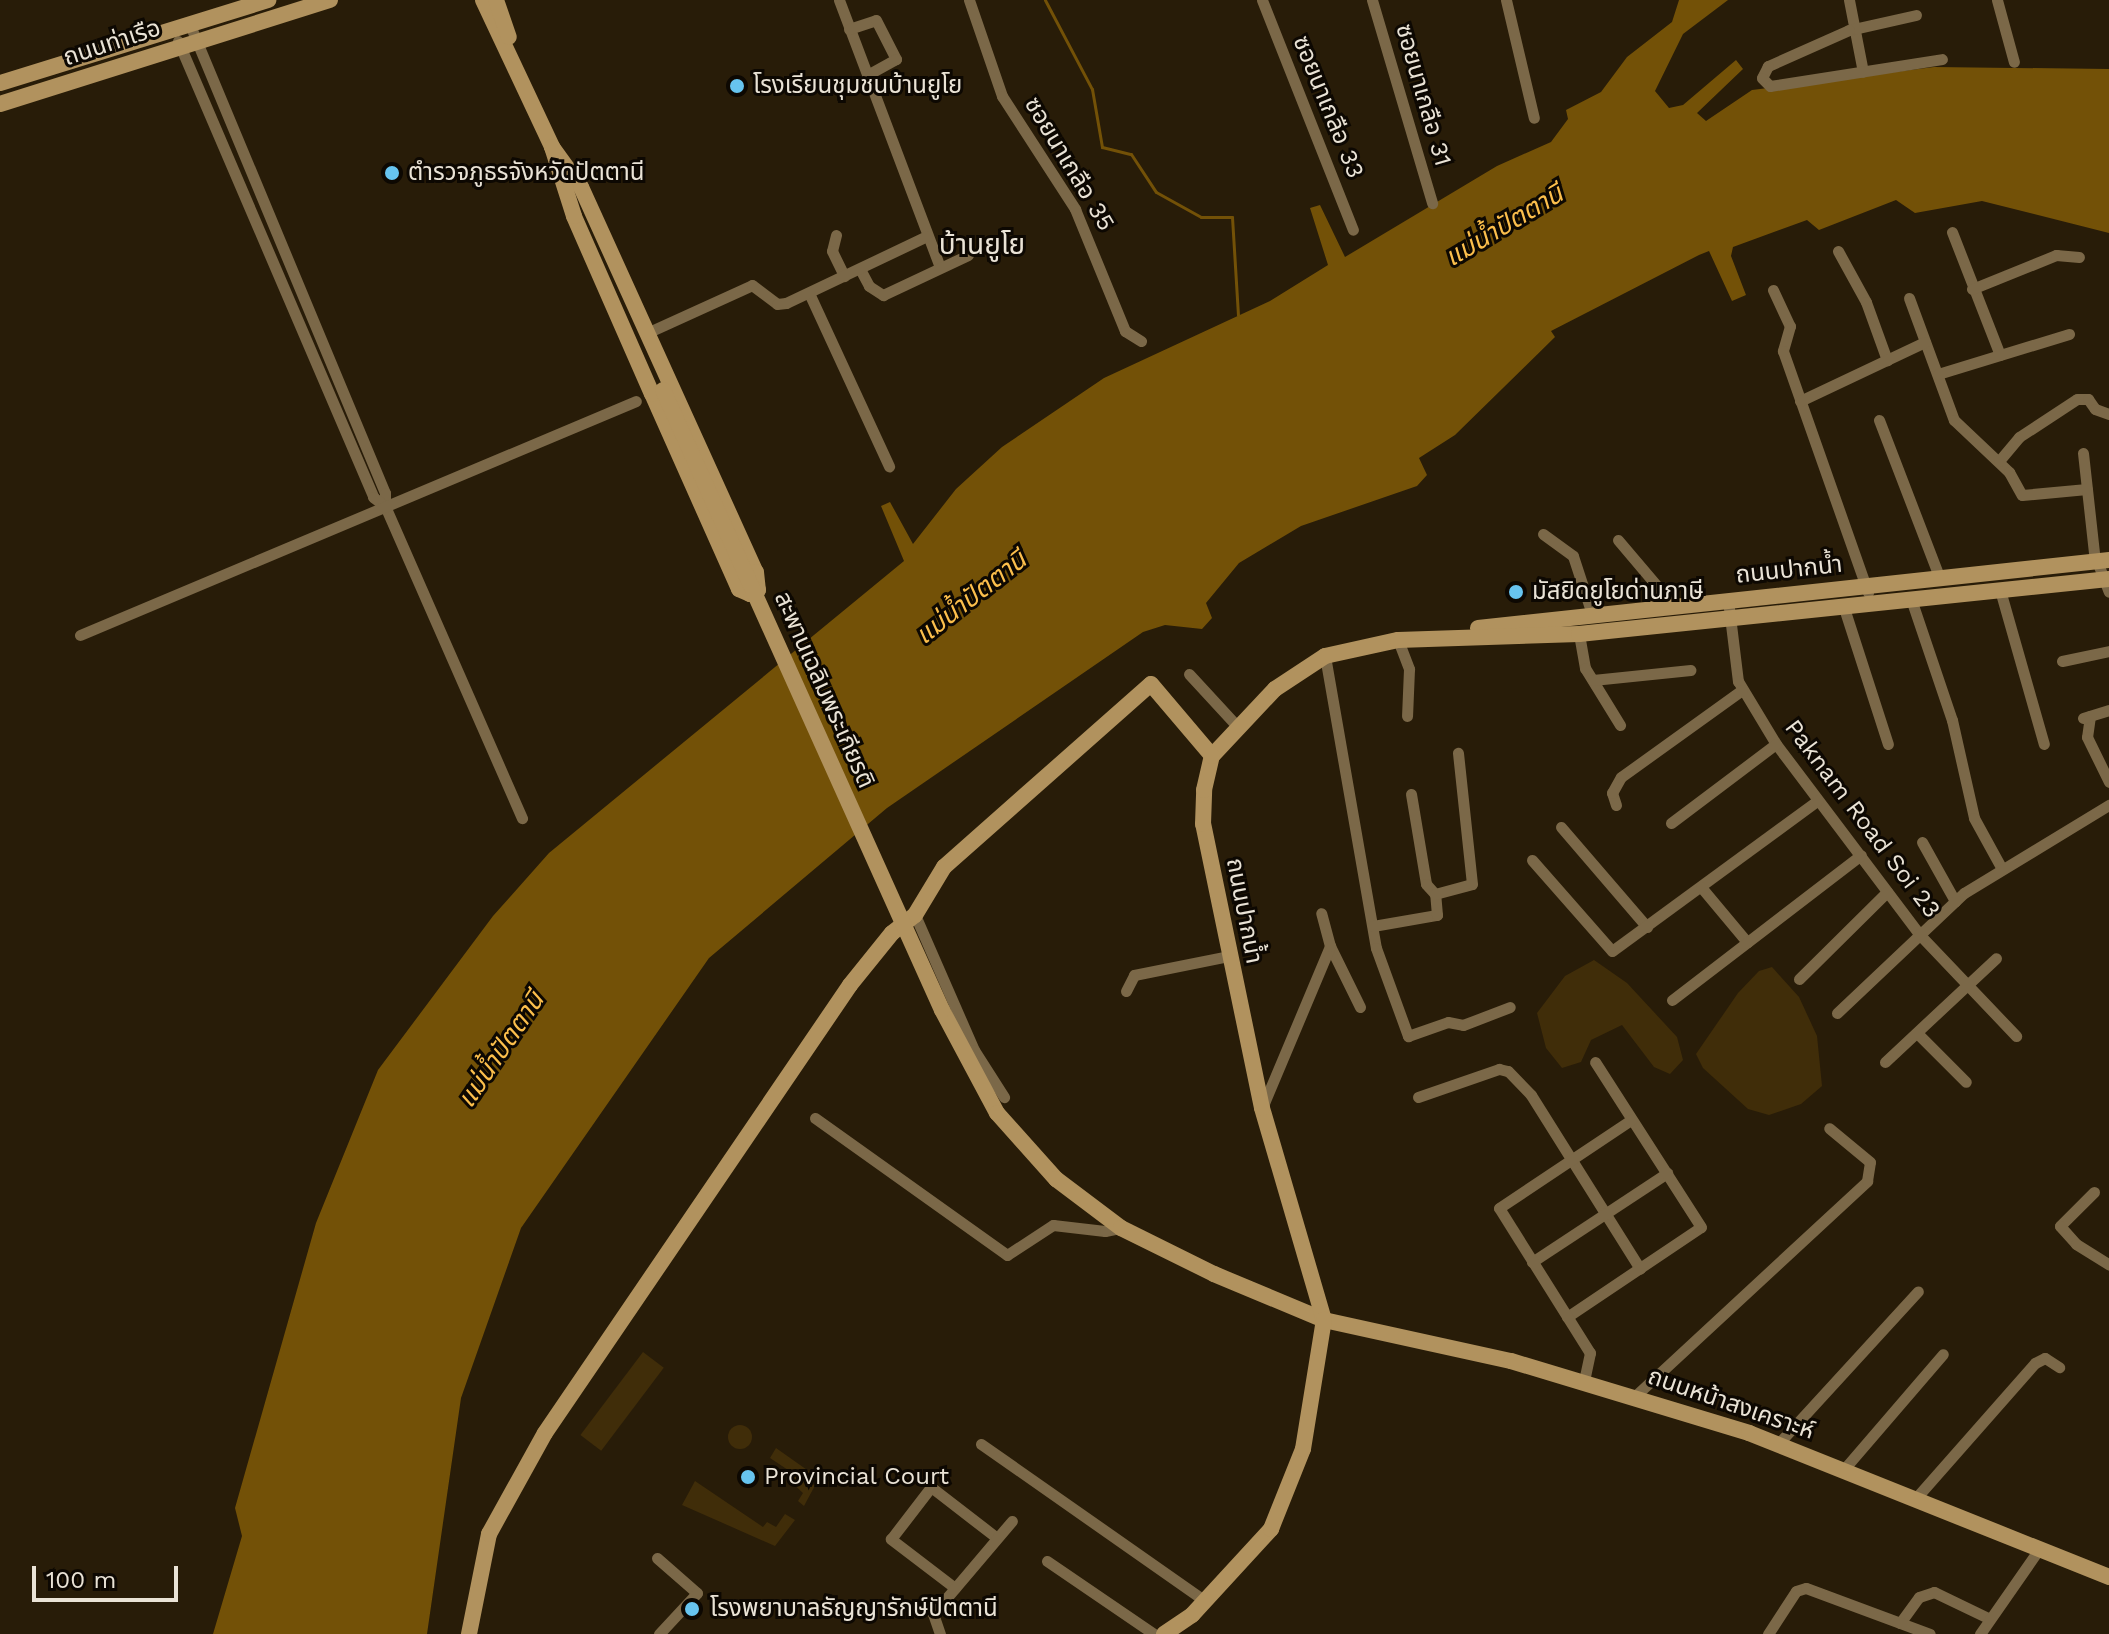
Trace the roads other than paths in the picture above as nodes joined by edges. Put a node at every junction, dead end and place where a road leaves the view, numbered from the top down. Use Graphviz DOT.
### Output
graph roads {
  1 [pos="265,0"];
  2 [pos="330,0"];
  3 [pos="483,0"];
  4 [pos="496,0"];
  5 [pos="839,0"];
  6 [pos="969,0"];
  7 [pos="1262,0"];
  8 [pos="1372,0"];
  9 [pos="1506,0"];
  10 [pos="1849,0"];
  11 [pos="1997,0"];
  12 [pos="1916,15"];
  13 [pos="190,25"];
  14 [pos="849,29"];
  15 [pos="1855,29"];
  16 [pos="173,31"];
  17 [pos="197,41"];
  18 [pos="180,47"];
  19 [pos="511,55"];
  20 [pos="1942,59"];
  21 [pos="2014,62"];
  22 [pos="1863,72"];
  23 [pos="867,75"];
  24 [pos="0,83"];
  25 [pos="0,104"];
  26 [pos="1534,118"];
  27 [pos="552,147"];
  28 [pos="1432,203"];
  29 [pos="1353,230"];
  30 [pos="1952,232"];
  31 [pos="836,235"];
  32 [pos="927,236"];
  33 [pos="1838,251"];
  34 [pos="968,255"];
  35 [pos="2079,257"];
  36 [pos="940,267"];
  37 [pos="860,269"];
  38 [pos="844,276"];
  39 [pos="1972,289"];
  40 [pos="1773,290"];
  41 [pos="809,293"];
  42 [pos="1909,298"];
  43 [pos="649,332"];
  44 [pos="2069,334"];
  45 [pos="1141,341"];
  46 [pos="1925,342"];
  47 [pos="2000,355"];
  48 [pos="1887,360"];
  49 [pos="1938,374"];
  50 [pos="636,401"];
  51 [pos="1800,401"];
  52 [pos="2109,414"];
  53 [pos="1879,420"];
  54 [pos="2083,453"];
  55 [pos="1999,461"];
  56 [pos="889,466"];
  57 [pos="2087,489"];
  58 [pos="385,506"];
  59 [pos="1543,534"];
  60 [pos="1618,540"];
  61 [pos="2100,561"];
  62 [pos="1940,579"];
  63 [pos="2106,584"];
  64 [pos="1867,586"];
  65 [pos="2000,590"];
  66 [pos="1728,600"];
  67 [pos="1912,602"];
  68 [pos="1870,605"];
  69 [pos="1674,606"];
  70 [pos="1844,608"];
  71 [pos="1592,614"];
  72 [pos="1730,618"];
  73 [pos="1579,634"];
  74 [pos="80,635"];
  75 [pos="1427,638"];
  76 [pos="1398,640"];
  77 [pos="2109,651"];
  78 [pos="1325,656"];
  79 [pos="2062,661"];
  80 [pos="1690,670"];
  81 [pos="1189,674"];
  82 [pos="1593,680"];
  83 [pos="1742,690"];
  84 [pos="2109,710"];
  85 [pos="1407,716"];
  86 [pos="1236,725"];
  87 [pos="1620,725"];
  88 [pos="1776,744"];
  89 [pos="1888,744"];
  90 [pos="2044,744"];
  91 [pos="1458,753"];
  92 [pos="1212,756"];
  93 [pos="2109,782"];
  94 [pos="1411,794"];
  95 [pos="1818,800"];
  96 [pos="1616,805"];
  97 [pos="2109,805"];
  98 [pos="522,818"];
  99 [pos="1671,823"];
  100 [pos="1561,827"];
  101 [pos="1922,842"];
  102 [pos="1861,855"];
  103 [pos="1532,860"];
  104 [pos="2002,869"];
  105 [pos="1701,887"];
  106 [pos="1887,892"];
  107 [pos="1435,894"];
  108 [pos="1955,901"];
  109 [pos="1321,913"];
  110 [pos="915,915"];
  111 [pos="1373,926"];
  112 [pos="1647,927"];
  113 [pos="1919,934"];
  114 [pos="1747,942"];
  115 [pos="1330,946"];
  116 [pos="1228,956"];
  117 [pos="1996,958"];
  118 [pos="1799,979"];
  119 [pos="1967,986"];
  120 [pos="1126,991"];
  121 [pos="1672,1000"];
  122 [pos="1360,1007"];
  123 [pos="1510,1007"];
  124 [pos="1837,1013"];
  125 [pos="1917,1033"];
  126 [pos="2016,1036"];
  127 [pos="1595,1062"];
  128 [pos="1885,1062"];
  129 [pos="1966,1082"];
  130 [pos="1004,1097"];
  131 [pos="1418,1097"];
  132 [pos="1262,1108"];
  133 [pos="815,1118"];
  134 [pos="1631,1120"];
  135 [pos="1829,1128"];
  136 [pos="1570,1159"];
  137 [pos="1667,1173"];
  138 [pos="2094,1192"];
  139 [pos="1606,1213"];
  140 [pos="1121,1228"];
  141 [pos="1532,1262"];
  142 [pos="2109,1265"];
  143 [pos="1640,1269"];
  144 [pos="1918,1291"];
  145 [pos="1567,1317"];
  146 [pos="1324,1320"];
  147 [pos="1943,1354"];
  148 [pos="2059,1367"];
  149 [pos="1584,1381"];
  150 [pos="1634,1397"];
  151 [pos="981,1444"];
  152 [pos="1778,1444"];
  153 [pos="1845,1468"];
  154 [pos="1916,1498"];
  155 [pos="1012,1521"];
  156 [pos="997,1538"];
  157 [pos="2039,1549"];
  158 [pos="657,1558"];
  159 [pos="1047,1561"];
  160 [pos="2109,1577"];
  161 [pos="955,1588"];
  162 [pos="1205,1601"];
  163 [pos="1990,1619"];
  164 [pos="1900,1623"];
  165 [pos="469,1634"];
  166 [pos="659,1634"];
  167 [pos="940,1634"];
  168 [pos="1154,1634"];
  169 [pos="1164,1634"];
  170 [pos="1768,1634"];
  171 [pos="1930,1634"];
  172 [pos="1980,1634"];
  1 -- 13 [label="street, ถนนท่าเรือ"];
  2 -- 17 [label="street, ถนนท่าเรือ"];
  3 -- 19 [label="street"];
  4 -- 19 [label="street"];
  5 -- 14 [label="street"];
  6 -- 45 [label="street, ซอยนาเกลือ 35"];
  7 -- 29 [label="street, ซอยนาเกลือ 33"];
  8 -- 28 [label="street, ซอยนาเกลือ 31"];
  9 -- 26 [label="street"];
  10 -- 15 [label="street"];
  11 -- 21 [label="street"];
  12 -- 15 [label="street"];
  13 -- 16 [label="street, ถนนท่าเรือ"];
  13 -- 17 [label="street"];
  14 -- 23 [label="street"];
  14 -- 23 [label="street"];
  15 -- 22 [label="street"];
  15 -- 22 [label="street"];
  16 -- 18 [label="street"];
  16 -- 24 [label="street, ถนนท่าเรือ"];
  17 -- 18 [label="street, ถนนท่าเรือ"];
  17 -- 58 [label="street"];
  18 -- 25 [label="street, ถนนท่าเรือ"];
  18 -- 58 [label="street"];
  19 -- 27 [label="street"];
  20 -- 22 [label="street"];
  23 -- 32 [label="street"];
  27 -- 43 [label="street"];
  27 -- 43 [label="street"];
  27 -- 140 [label="street, สะพานเฉลิมพระเกียรติ, bridge"];
  30 -- 39 [label="street"];
  31 -- 38 [label="street"];
  32 -- 36 [label="street"];
  32 -- 37 [label="street"];
  33 -- 48 [label="street"];
  34 -- 36 [label="street"];
  35 -- 39 [label="street"];
  36 -- 37 [label="street"];
  37 -- 38 [label="street"];
  38 -- 41 [label="street"];
  39 -- 47 [label="street"];
  40 -- 51 [label="street"];
  41 -- 43 [label="street"];
  41 -- 56 [label="street"];
  42 -- 46 [label="street"];
  44 -- 47 [label="street"];
  46 -- 48 [label="street"];
  46 -- 49 [label="street"];
  47 -- 49 [label="street"];
  48 -- 51 [label="street"];
  49 -- 55 [label="street"];
  50 -- 58 [label="street"];
  51 -- 64 [label="street"];
  52 -- 55 [label="street"];
  53 -- 62 [label="street"];
  54 -- 57 [label="street"];
  55 -- 57 [label="street"];
  57 -- 61 [label="street"];
  58 -- 74 [label="street"];
  58 -- 98 [label="street"];
  59 -- 71 [label="street"];
  60 -- 69 [label="street"];
  61 -- 62 [label="street, ถนนปากน้ำ"];
  61 -- 63 [label="street"];
  62 -- 64 [label="street, ถนนปากน้ำ"];
  63 -- 65 [label="street, ถนนปากน้ำ"];
  64 -- 66 [label="street, ถนนปากน้ำ"];
  64 -- 68 [label="street"];
  65 -- 67 [label="street, ถนนปากน้ำ"];
  65 -- 90 [label="street"];
  66 -- 69 [label="street, ถนนปากน้ำ"];
  66 -- 72 [label="street, Paknam Road Soi 23"];
  67 -- 68 [label="street, ถนนปากน้ำ"];
  67 -- 104 [label="street"];
  68 -- 70 [label="street, ถนนปากน้ำ"];
  69 -- 71 [label="street, ถนนปากน้ำ"];
  70 -- 72 [label="street, ถนนปากน้ำ"];
  70 -- 89 [label="street"];
  71 -- 75 [label="street, ถนนปากน้ำ"];
  72 -- 73 [label="street, ถนนปากน้ำ"];
  72 -- 83 [label="street, Paknam Road Soi 23"];
  73 -- 75 [label="street, ถนนปากน้ำ"];
  73 -- 82 [label="street"];
  75 -- 76 [label="street, ถนนปากน้ำ"];
  76 -- 78 [label="street, ถนนปากน้ำ"];
  76 -- 85 [label="street"];
  77 -- 79 [label="street"];
  78 -- 86 [label="street, ถนนปากน้ำ"];
  78 -- 111 [label="street"];
  80 -- 82 [label="street"];
  81 -- 86 [label="street"];
  82 -- 87 [label="street"];
  83 -- 88 [label="street, Paknam Road Soi 23"];
  83 -- 96 [label="street"];
  84 -- 93 [label="street"];
  86 -- 92 [label="street, ถนนปากน้ำ"];
  88 -- 95 [label="street, Paknam Road Soi 23"];
  88 -- 99 [label="street"];
  91 -- 107 [label="street"];
  92 -- 110 [label="street"];
  92 -- 116 [label="street, ถนนปากน้ำ"];
  94 -- 107 [label="street"];
  95 -- 102 [label="street, Paknam Road Soi 23"];
  95 -- 105 [label="street"];
  97 -- 104 [label="street"];
  100 -- 112 [label="street"];
  101 -- 108 [label="street"];
  102 -- 106 [label="street, Paknam Road Soi 23"];
  102 -- 114 [label="street"];
  103 -- 112 [label="street"];
  104 -- 108 [label="street"];
  105 -- 112 [label="street"];
  105 -- 114 [label="street"];
  106 -- 113 [label="street, Paknam Road Soi 23"];
  106 -- 118 [label="street"];
  107 -- 111 [label="street"];
  108 -- 113 [label="street"];
  109 -- 115 [label="street"];
  110 -- 130 [label="street"];
  110 -- 165 [label="street"];
  111 -- 123 [label="street"];
  113 -- 119 [label="street, Paknam Road Soi 23"];
  113 -- 124 [label="street"];
  114 -- 121 [label="street"];
  115 -- 122 [label="street"];
  115 -- 132 [label="street"];
  116 -- 120 [label="street"];
  116 -- 132 [label="street, ถนนปากน้ำ"];
  117 -- 119 [label="street"];
  119 -- 125 [label="street"];
  119 -- 126 [label="street, Paknam Road Soi 23"];
  125 -- 128 [label="street"];
  125 -- 129 [label="street"];
  127 -- 134 [label="street"];
  131 -- 136 [label="street"];
  132 -- 146 [label="street, ถนนปากน้ำ"];
  133 -- 140 [label="street"];
  134 -- 136 [label="street"];
  134 -- 137 [label="street"];
  135 -- 150 [label="street"];
  136 -- 139 [label="street"];
  136 -- 141 [label="street"];
  137 -- 139 [label="street"];
  137 -- 143 [label="street"];
  138 -- 142 [label="street"];
  139 -- 141 [label="street"];
  139 -- 143 [label="street"];
  140 -- 146 [label="street, ถนนหน้าสงเคราะห์"];
  141 -- 145 [label="street"];
  143 -- 145 [label="street"];
  144 -- 152 [label="street"];
  145 -- 149 [label="street"];
  146 -- 149 [label="street, ถนนหน้าสงเคราะห์"];
  146 -- 162 [label="street"];
  147 -- 153 [label="street"];
  148 -- 154 [label="street"];
  149 -- 150 [label="street, ถนนหน้าสงเคราะห์"];
  150 -- 152 [label="street, ถนนหน้าสงเคราะห์"];
  151 -- 162 [label="street"];
  152 -- 153 [label="street, ถนนหน้าสงเคราะห์"];
  153 -- 154 [label="street, ถนนหน้าสงเคราะห์"];
  154 -- 157 [label="street, ถนนหน้าสงเคราะห์"];
  155 -- 156 [label="street"];
  156 -- 161 [label="street"];
  156 -- 161 [label="street"];
  157 -- 160 [label="street, ถนนหน้าสงเคราะห์"];
  157 -- 163 [label="street"];
  158 -- 166 [label="street"];
  159 -- 168 [label="street"];
  161 -- 167 [label="street"];
  162 -- 169 [label="street"];
  163 -- 164 [label="street"];
  163 -- 172 [label="street"];
  164 -- 170 [label="street"];
  164 -- 171 [label="street"];
}
